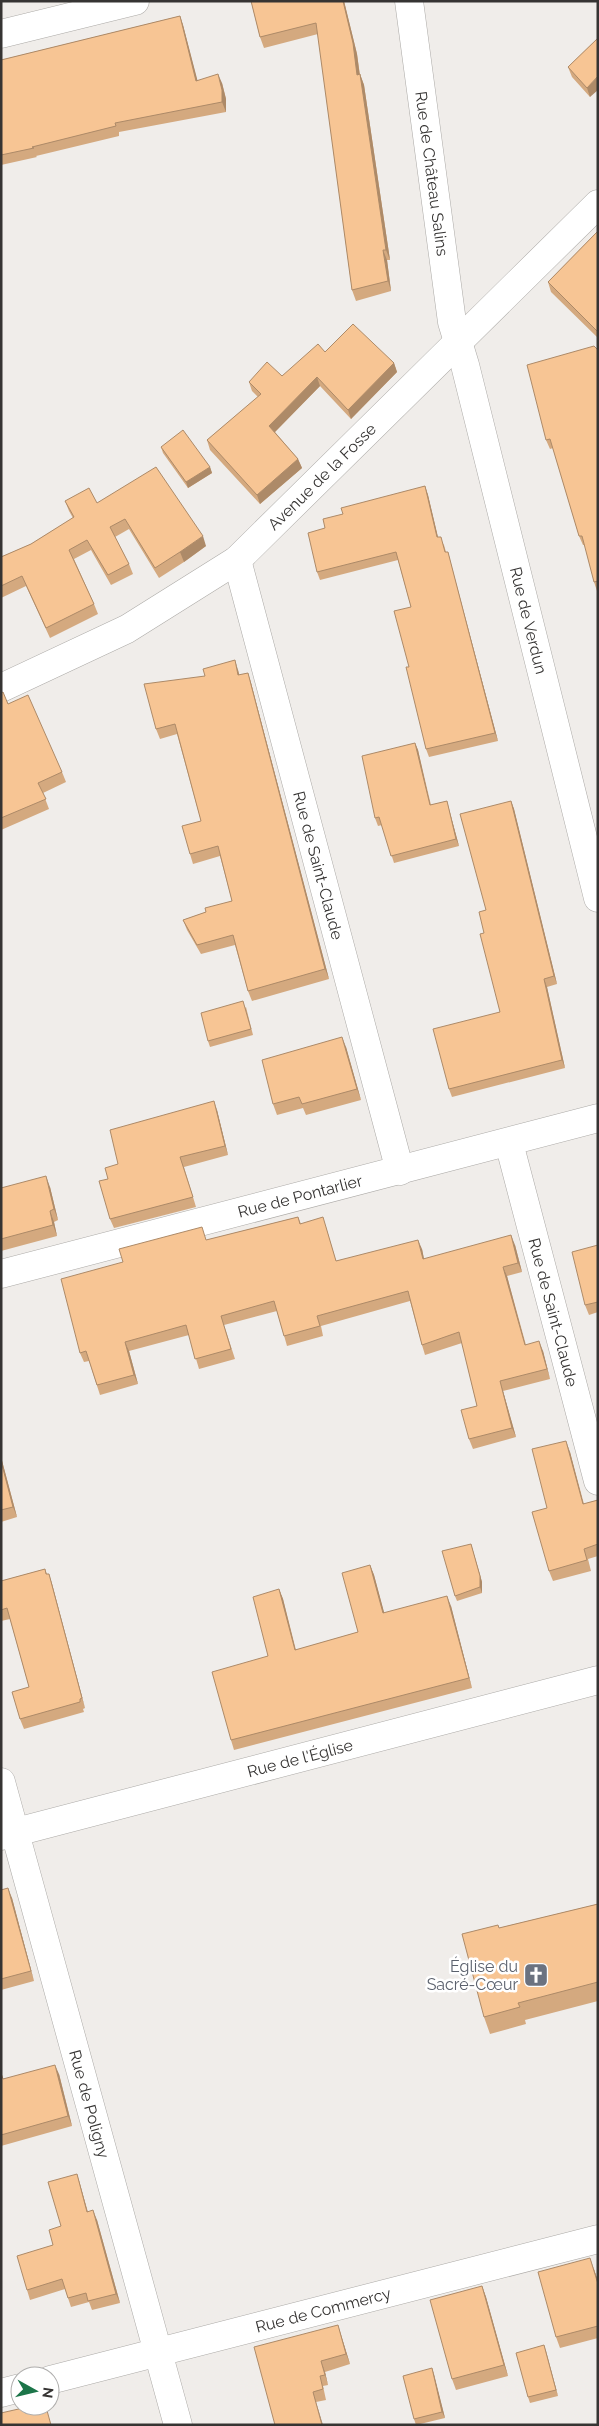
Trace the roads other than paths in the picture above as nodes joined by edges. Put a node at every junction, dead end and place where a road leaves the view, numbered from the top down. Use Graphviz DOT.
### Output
graph roads {
  1 [pos="135,1"];
  2 [pos="409,1"];
  3 [pos="1,34"];
  4 [pos="598,204"];
  5 [pos="457,345"];
  6 [pos="237,560"];
  7 [pos="1,688"];
  8 [pos="598,898"];
  9 [pos="598,1118"];
  10 [pos="509,1143"];
  11 [pos="400,1171"];
  12 [pos="1,1274"];
  13 [pos="598,1481"];
  14 [pos="598,1680"];
  15 [pos="1,1782"];
  16 [pos="8,1834"];
  17 [pos="598,2239"];
  18 [pos="158,2352"];
  19 [pos="60,2377"];
  20 [pos="178,2425"];
  1 -- 3 [label="street"];
  2 -- 5 [label="street, Rue de Château Salins"];
  4 -- 5 [label="street, Avenue de la Fosse"];
  5 -- 6 [label="street, Avenue de la Fosse"];
  5 -- 8 [label="street, Rue de Verdun"];
  6 -- 7 [label="street, Avenue de la Fosse"];
  6 -- 11 [label="street, Rue de Saint-Claude"];
  9 -- 10 [label="street, Rue de Pontarlier"];
  10 -- 11 [label="street, Rue de Pontarlier"];
  10 -- 13 [label="street, Rue de Saint-Claude"];
  11 -- 12 [label="street, Rue de Pontarlier"];
  14 -- 16 [label="street, Rue de l'Église"];
  15 -- 16 [label="street, Rue de Poligny"];
  16 -- 18 [label="street, Rue de Poligny"];
  17 -- 18 [label="street, Rue de Commercy"];
  18 -- 19 [label="street, Rue de Commercy"];
  18 -- 20 [label="street, Rue de Poligny"];
}
